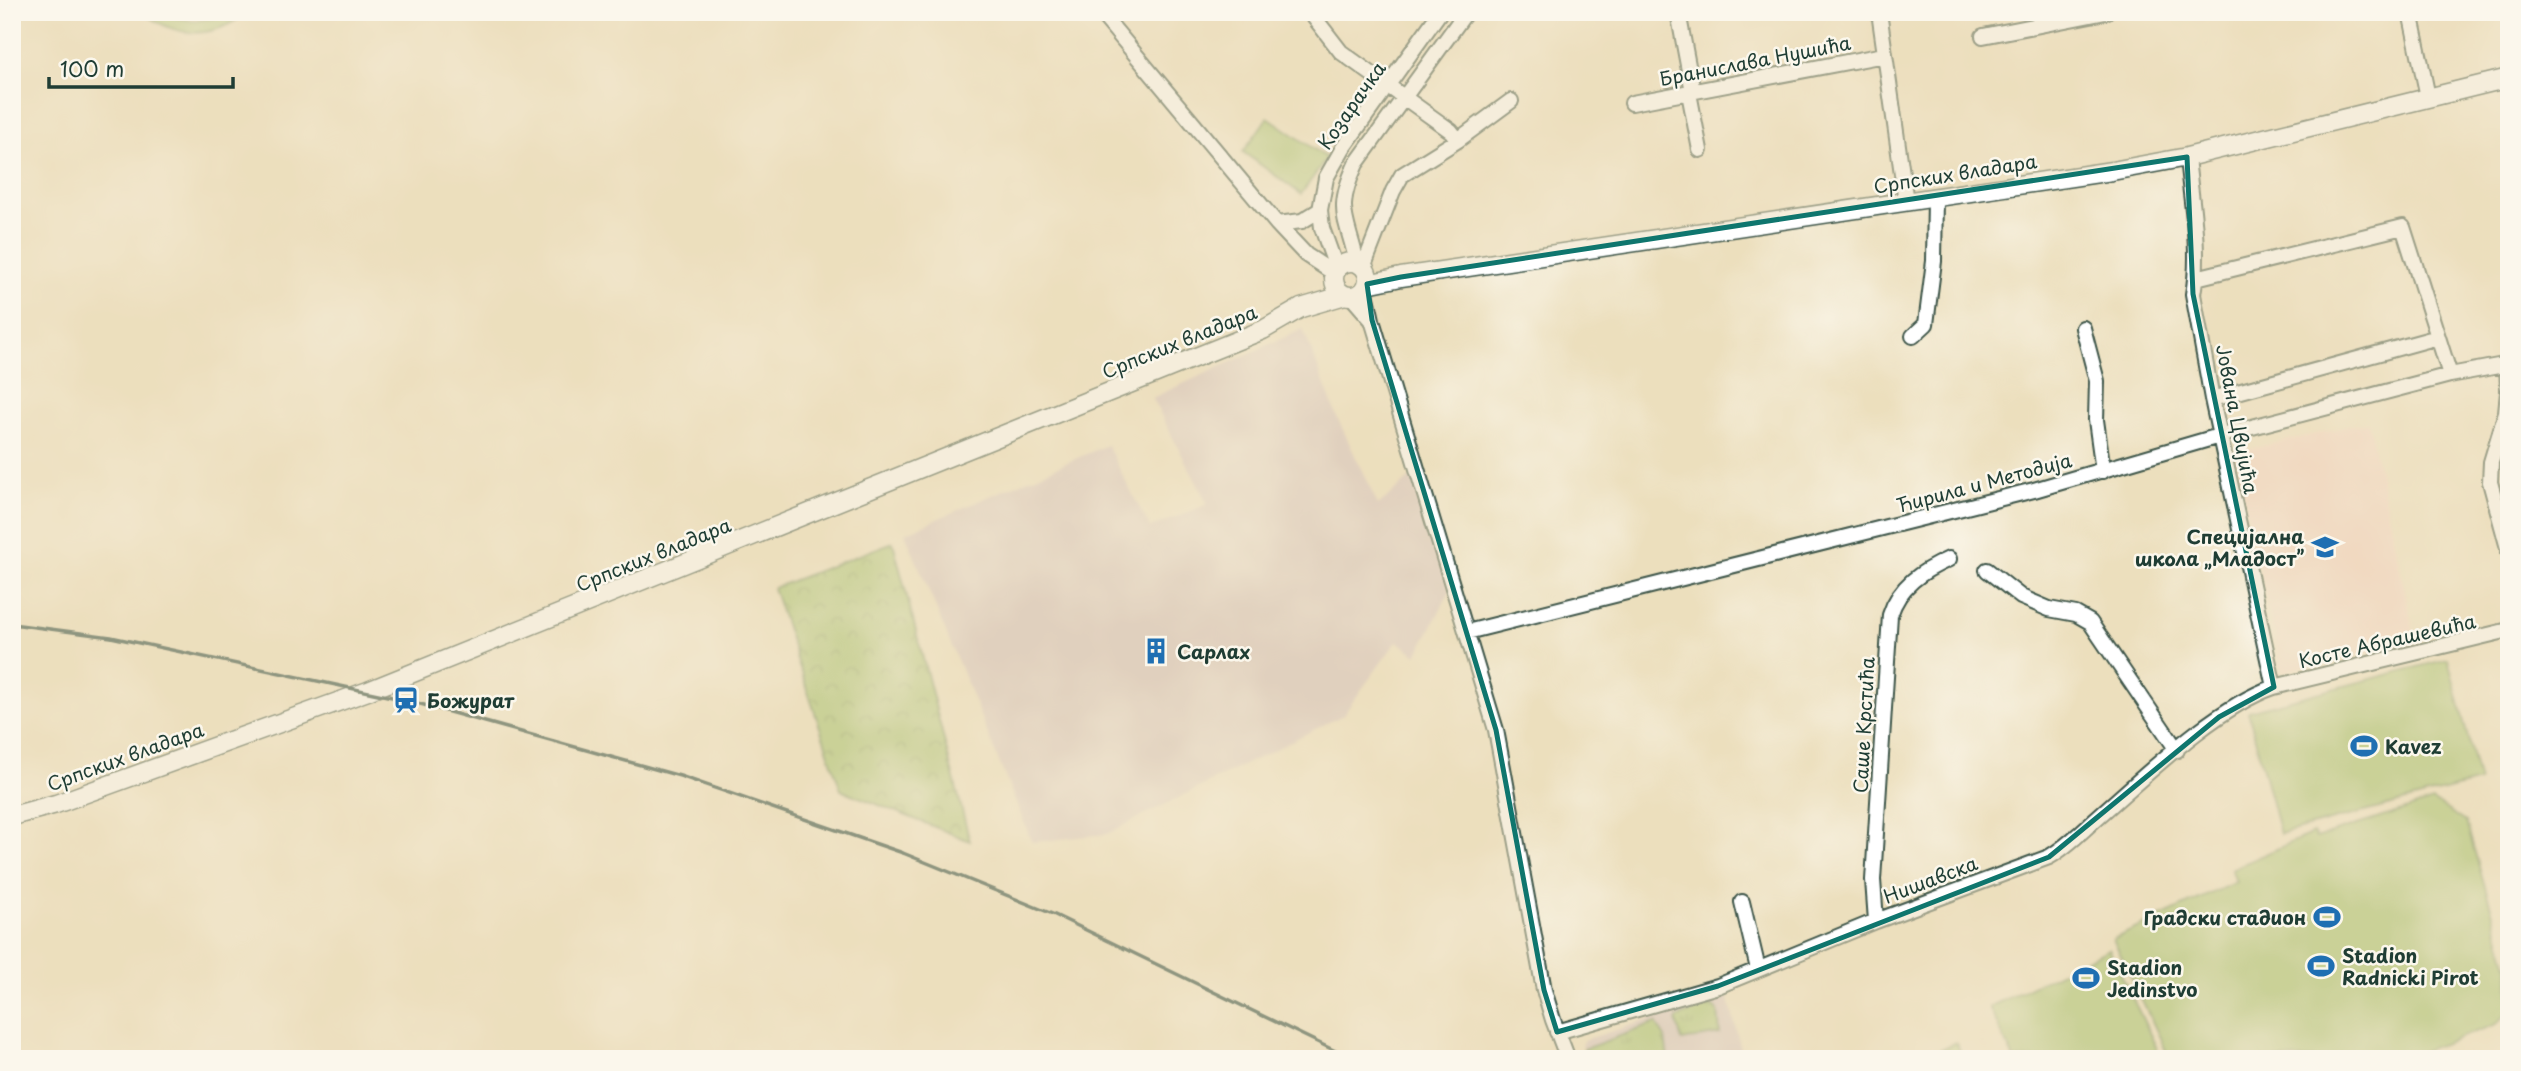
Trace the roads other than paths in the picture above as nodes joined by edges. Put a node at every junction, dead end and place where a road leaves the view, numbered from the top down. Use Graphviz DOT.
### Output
graph roads {
  1 [pos="1100,12"];
  2 [pos="1310,12"];
  3 [pos="1330,12"];
  4 [pos="1440,12"];
  5 [pos="1466,12"];
  6 [pos="1678,12"];
  7 [pos="1879,12"];
  8 [pos="2106,12"];
  9 [pos="2410,12"];
  10 [pos="1319,25"];
  11 [pos="1983,36"];
  12 [pos="1884,55"];
  13 [pos="2509,78"];
  14 [pos="1388,85"];
  15 [pos="1691,92"];
  16 [pos="1406,97"];
  17 [pos="2428,97"];
  18 [pos="1511,101"];
  19 [pos="1632,103"];
  20 [pos="1458,140"];
  21 [pos="1700,150"];
  22 [pos="2187,157"];
  23 [pos="1936,198"];
  24 [pos="1906,202"];
  25 [pos="1320,211"];
  26 [pos="1277,224"];
  27 [pos="2196,278"];
  28 [pos="1352,279"];
  29 [pos="2083,328"];
  30 [pos="1913,336"];
  31 [pos="2438,337"];
  32 [pos="2508,364"];
  33 [pos="2450,375"];
  34 [pos="2212,399"];
  35 [pos="2221,436"];
  36 [pos="2103,471"];
  37 [pos="2509,552"];
  38 [pos="1949,559"];
  39 [pos="1987,570"];
  40 [pos="2509,631"];
  41 [pos="1467,632"];
  42 [pos="2274,687"];
  43 [pos="2177,750"];
  44 [pos="12,816"];
  45 [pos="1742,902"];
  46 [pos="1876,921"];
  47 [pos="1758,969"];
  48 [pos="1557,1032"];
  49 [pos="1568,1059"];
  1 -- 26 [label="street"];
  2 -- 10 [label="street"];
  3 -- 10 [label="street"];
  4 -- 14 [label="street, Козарачка"];
  5 -- 16 [label="street, Козарачка"];
  6 -- 15 [label="street"];
  7 -- 12 [label="street"];
  8 -- 11 [label="street"];
  9 -- 17 [label="street"];
  10 -- 14 [label="street"];
  12 -- 15 [label="street, Бранислава Нушића"];
  12 -- 24 [label="street"];
  13 -- 17 [label="main road, Српских владара"];
  14 -- 16 [label="street"];
  14 -- 25 [label="street, Козарачка"];
  15 -- 19 [label="street, Бранислава Нушића"];
  15 -- 21 [label="street"];
  16 -- 20 [label="street"];
  16 -- 28 [label="street, Козарачка"];
  17 -- 22 [label="main road, Српских владара"];
  18 -- 20 [label="street"];
  20 -- 28 [label="street"];
  22 -- 23 [label="main road, Српских владара"];
  22 -- 27 [label="street, Јована Цвијића"];
  23 -- 24 [label="main road, Српских владара"];
  23 -- 30 [label="street"];
  24 -- 28 [label="main road, Српских владара"];
  25 -- 26 [label="street"];
  25 -- 28 [label="street, Козарачка"];
  26 -- 28 [label="street"];
  27 -- 31 [label="street"];
  27 -- 34 [label="street, Јована Цвијића"];
  28 -- 41 [label="street"];
  28 -- 44 [label="main road, Српских владара"];
  29 -- 36 [label="street"];
  31 -- 33 [label="street"];
  31 -- 34 [label="street"];
  32 -- 33 [label="street, Ћирила и Методија"];
  32 -- 37 [label="street"];
  33 -- 35 [label="street, Ћирила и Методија"];
  34 -- 35 [label="street, Јована Цвијића"];
  35 -- 36 [label="street, Ћирила и Методија"];
  35 -- 42 [label="street, Јована Цвијића"];
  36 -- 41 [label="street, Ћирила и Методија"];
  38 -- 46 [label="street, Саше Крстића"];
  39 -- 43 [label="street"];
  40 -- 42 [label="street, Косте Абрашевића"];
  41 -- 48 [label="street"];
  42 -- 43 [label="street, Нишавска"];
  43 -- 46 [label="street, Нишавска"];
  45 -- 47 [label="street"];
  46 -- 47 [label="street, Нишавска"];
  47 -- 48 [label="street, Нишавска"];
  48 -- 49 [label="street"];
}
